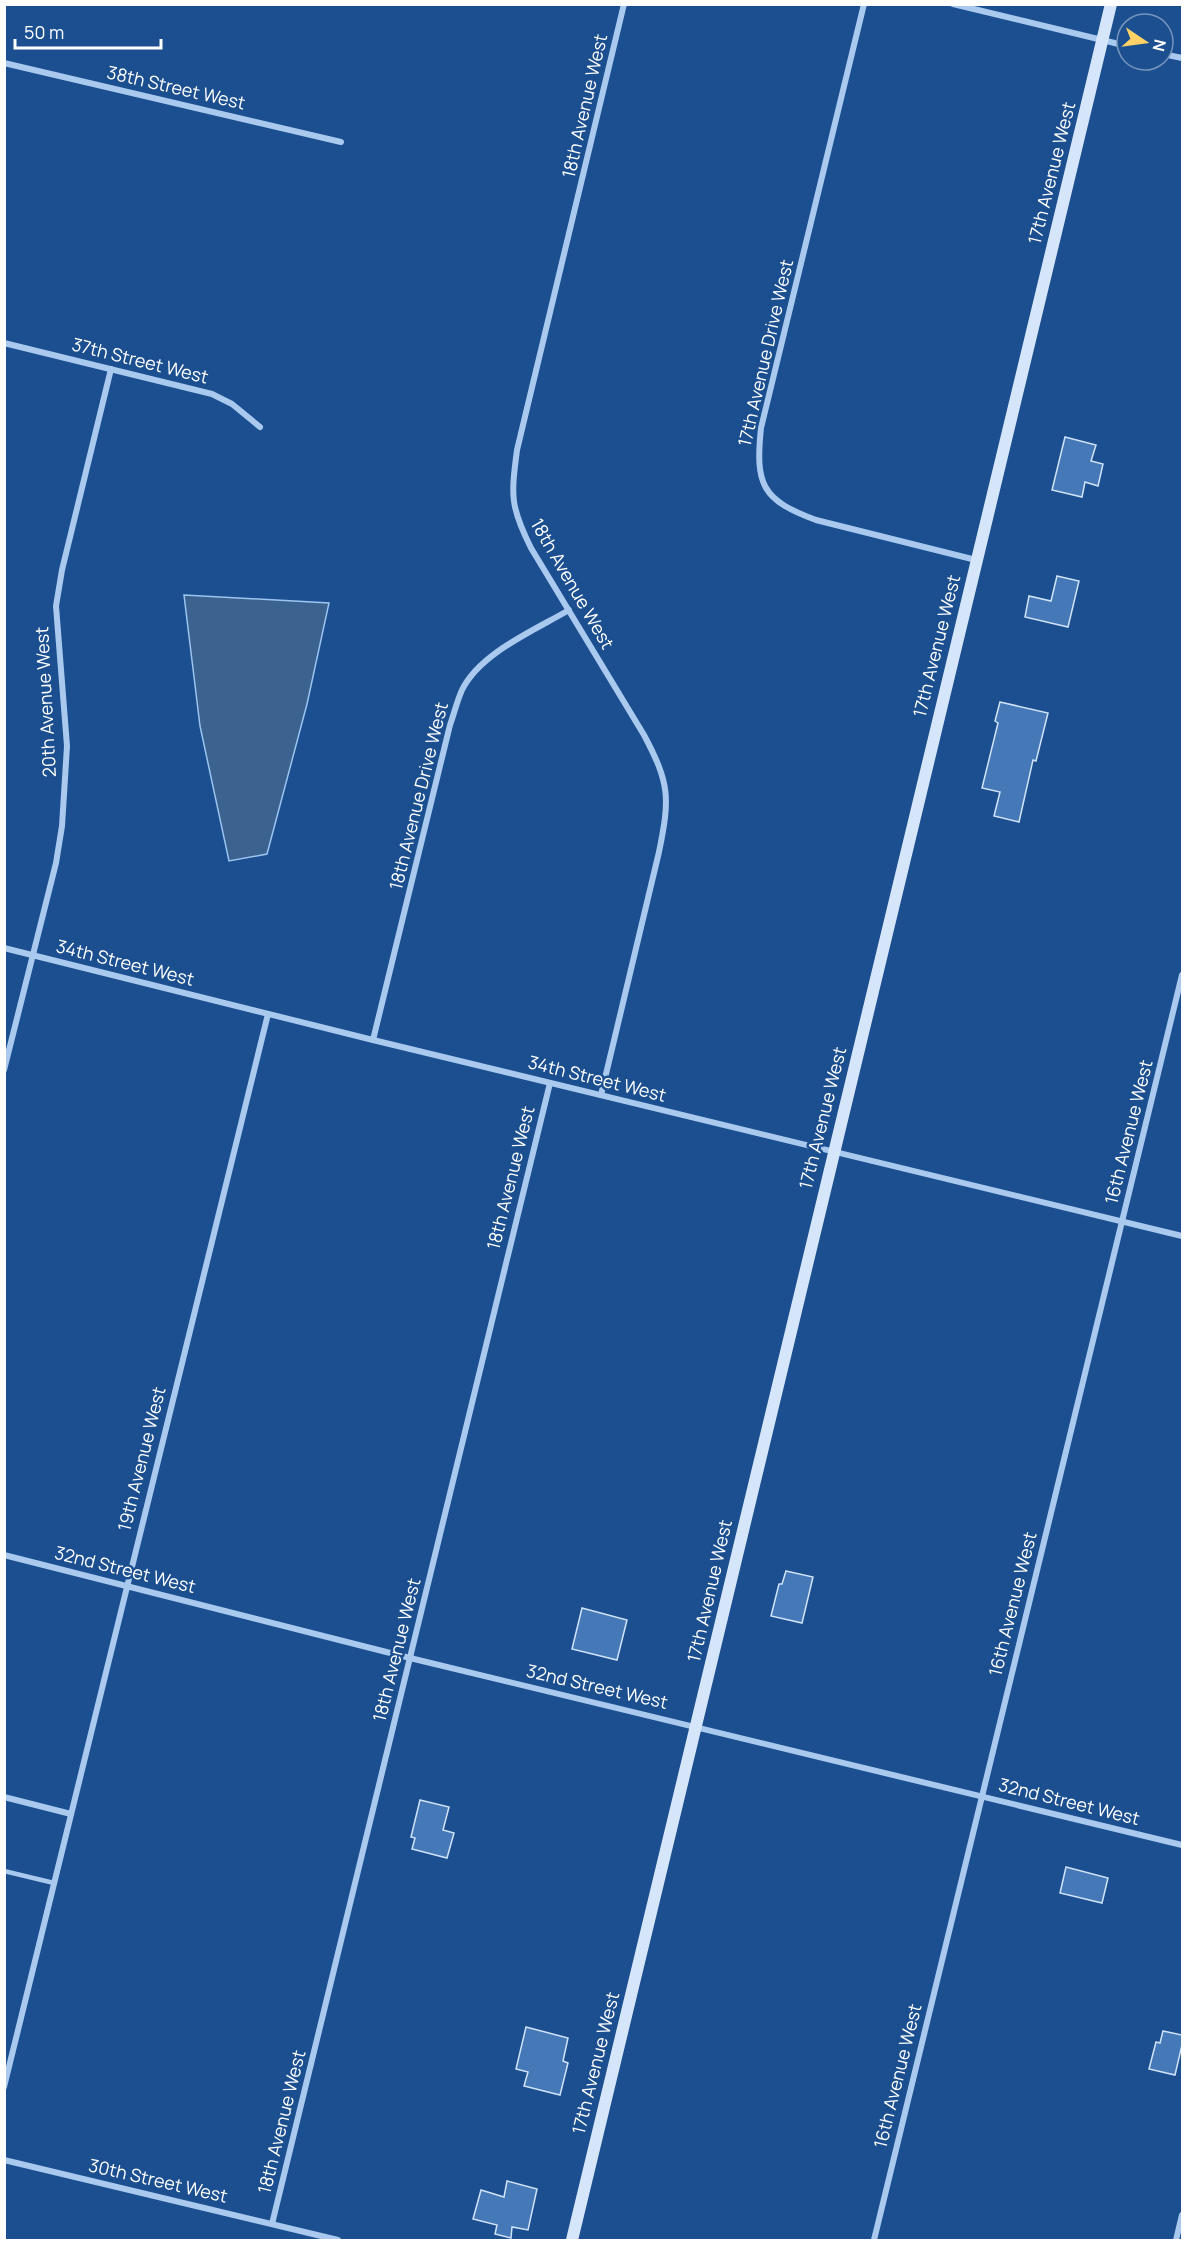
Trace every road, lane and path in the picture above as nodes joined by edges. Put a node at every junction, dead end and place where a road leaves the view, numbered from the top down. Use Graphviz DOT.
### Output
graph roads {
  1 [pos="624,4"];
  2 [pos="864,4"];
  3 [pos="953,4"];
  4 [pos="1111,4"];
  5 [pos="1103,40"];
  6 [pos="1115,43"];
  7 [pos="4,63"];
  8 [pos="341,142"];
  9 [pos="4,343"];
  10 [pos="111,369"];
  11 [pos="260,427"];
  12 [pos="976,560"];
  13 [pos="568,610"];
  14 [pos="4,948"];
  15 [pos="33,955"];
  16 [pos="1182,975"];
  17 [pos="268,1014"];
  18 [pos="373,1040"];
  19 [pos="4,1070"];
  20 [pos="550,1083"];
  21 [pos="601,1095"];
  22 [pos="834,1152"];
  23 [pos="1123,1222"];
  24 [pos="1182,1236"];
  25 [pos="4,1555"];
  26 [pos="126,1586"];
  27 [pos="411,1658"];
  28 [pos="697,1726"];
  29 [pos="981,1796"];
  30 [pos="4,1797"];
  31 [pos="71,1814"];
  32 [pos="1182,1845"];
  33 [pos="4,1871"];
  34 [pos="54,1883"];
  35 [pos="4,2087"];
  36 [pos="4,2160"];
  37 [pos="1182,2216"];
  38 [pos="272,2224"];
  39 [pos="338,2241"];
  40 [pos="572,2241"];
  41 [pos="874,2241"];
  42 [pos="1176,2241"];
  1 -- 13 [label="street, 18th Avenue West"];
  2 -- 12 [label="street, 17th Avenue Drive West"];
  3 -- 5 [label="street"];
  4 -- 5 [label="street, 17th Avenue West"];
  5 -- 6 [label="street"];
  5 -- 12 [label="street, 17th Avenue West"];
  7 -- 8 [label="street, 38th Street West"];
  9 -- 10 [label="street, 37th Street West"];
  10 -- 11 [label="street, 37th Street West"];
  10 -- 15 [label="street, 20th Avenue West"];
  12 -- 22 [label="street, 17th Avenue West"];
  13 -- 18 [label="street, 18th Avenue Drive West"];
  13 -- 21 [label="street, 18th Avenue West"];
  14 -- 15 [label="street, 34th Street West"];
  15 -- 17 [label="street, 34th Street West"];
  15 -- 19 [label="street, 20th Avenue West"];
  16 -- 23 [label="street, 16th Avenue West"];
  17 -- 18 [label="street, 34th Street West"];
  17 -- 26 [label="street, 19th Avenue West"];
  18 -- 20 [label="street, 34th Street West"];
  20 -- 21 [label="street, 34th Street West"];
  20 -- 27 [label="street, 18th Avenue West"];
  21 -- 22 [label="street, 34th Street West"];
  22 -- 23 [label="street, 34th Street West"];
  22 -- 28 [label="street, 17th Avenue West"];
  23 -- 24 [label="street, 34th Street West"];
  23 -- 29 [label="street, 16th Avenue West"];
  25 -- 26 [label="street, 32nd Street West"];
  26 -- 27 [label="street, 32nd Street West"];
  26 -- 31 [label="street, 19th Avenue West"];
  27 -- 28 [label="street, 32nd Street West"];
  27 -- 38 [label="street, 18th Avenue West"];
  28 -- 29 [label="street, 32nd Street West"];
  28 -- 40 [label="street, 17th Avenue West"];
  29 -- 32 [label="street, 32nd Street West"];
  29 -- 41 [label="street, 16th Avenue West"];
  30 -- 31 [label="street"];
  31 -- 34 [label="street, 19th Avenue West"];
  33 -- 34 [label="lane"];
  34 -- 35 [label="street, 19th Avenue West"];
  36 -- 38 [label="street, 30th Street West"];
  37 -- 42 [label="street"];
  38 -- 39 [label="street, 30th Street West"];
}
